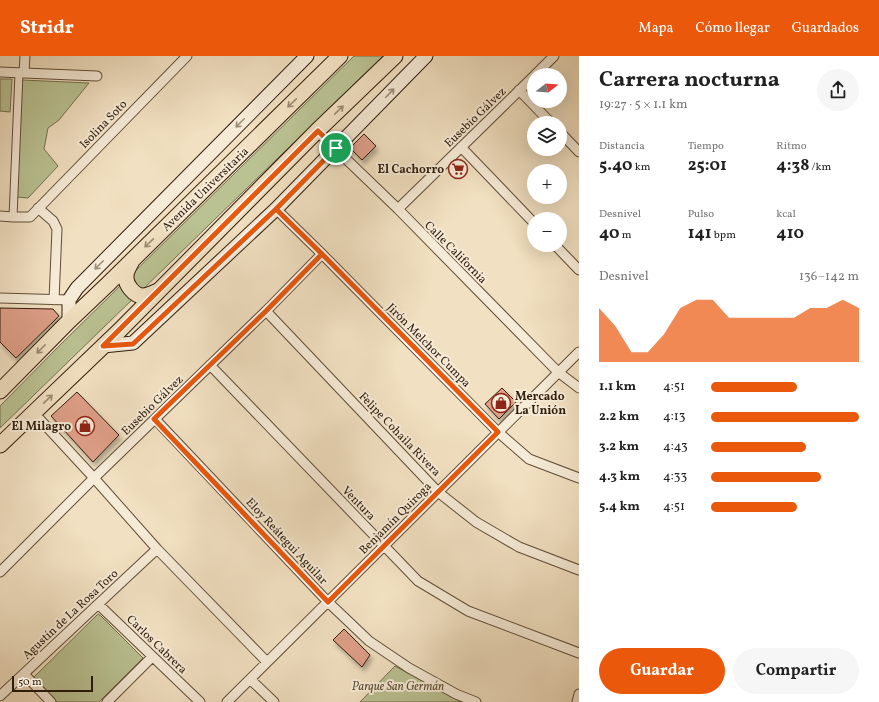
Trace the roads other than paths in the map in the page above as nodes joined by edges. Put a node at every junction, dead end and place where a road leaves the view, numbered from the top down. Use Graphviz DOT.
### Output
graph roads {
  1 [pos="25,56"];
  2 [pos="187,56"];
  3 [pos="307,56"];
  4 [pos="340,56"];
  5 [pos="395,56"];
  6 [pos="426,56"];
  7 [pos="554,56"];
  8 [pos="543,68"];
  9 [pos="0,72"];
  10 [pos="21,73"];
  11 [pos="97,76"];
  12 [pos="527,83"];
  13 [pos="519,90"];
  14 [pos="544,116"];
  15 [pos="318,131"];
  16 [pos="567,139"];
  17 [pos="461,147"];
  18 [pos="336,148"];
  19 [pos="579,152"];
  20 [pos="38,208"];
  21 [pos="276,209"];
  22 [pos="398,209"];
  23 [pos="0,216"];
  24 [pos="527,216"];
  25 [pos="13,217"];
  26 [pos="562,252"];
  27 [pos="322,254"];
  28 [pos="132,260"];
  29 [pos="579,270"];
  30 [pos="158,291"];
  31 [pos="0,298"];
  32 [pos="54,300"];
  33 [pos="69,300"];
  34 [pos="266,311"];
  35 [pos="69,321"];
  36 [pos="103,346"];
  37 [pos="579,352"];
  38 [pos="210,365"];
  39 [pos="558,372"];
  40 [pos="2,386"];
  41 [pos="579,388"];
  42 [pos="34,413"];
  43 [pos="154,419"];
  44 [pos="498,432"];
  45 [pos="0,446"];
  46 [pos="94,478"];
  47 [pos="579,478"];
  48 [pos="438,492"];
  49 [pos="384,546"];
  50 [pos="157,549"];
  51 [pos="579,570"];
  52 [pos="0,572"];
  53 [pos="328,602"];
  54 [pos="98,604"];
  55 [pos="579,653"];
  56 [pos="152,657"];
  57 [pos="267,662"];
  58 [pos="24,674"];
  59 [pos="250,679"];
  60 [pos="579,694"];
  61 [pos="0,696"];
  62 [pos="51,702"];
  63 [pos="107,702"];
  64 [pos="200,702"];
  65 [pos="227,702"];
  66 [pos="274,702"];
  67 [pos="476,702"];
  68 [pos="577,702"];
  1 -- 10 [label="street"];
  2 -- 20 [label="street, Isolina Soto"];
  3 -- 33 [label="main road, Avenida Universitaria, one-way"];
  4 -- 28 [label="main road, Avenida Universitaria, one-way"];
  15 -- 5 [label="main road, one-way"];
  18 -- 6 [label="main road, one-way"];
  7 -- 8 [label="street, Eusebio Gálvez"];
  9 -- 10 [label="street"];
  10 -- 11 [label="street"];
  10 -- 25 [label="street"];
  12 -- 13 [label="street, Eusebio Gálvez"];
  13 -- 14 [label="street"];
  13 -- 17 [label="street, Eusebio Gálvez"];
  15 -- 18 [label="street, Calle California"];
  15 -- 30 [label="main road"];
  16 -- 19 [label="street"];
  17 -- 22 [label="street, Eusebio Gálvez"];
  17 -- 24 [label="street"];
  18 -- 21 [label="main road"];
  18 -- 22 [label="street, Calle California"];
  20 -- 25 [label="street, Isolina Soto"];
  20 -- 32 [label="street"];
  21 -- 27 [label="street, Jirón Melchor Cumpa"];
  21 -- 36 [label="main road"];
  22 -- 39 [label="street, Calle California"];
  23 -- 25 [label="street, Isolina Soto"];
  26 -- 29 [label="street"];
  27 -- 34 [label="street, Eusebio Gálvez"];
  27 -- 44 [label="street, Jirón Melchor Cumpa"];
  28 -- 30 [label="main road"];
  28 -- 35 [label="main road, Avenida Universitaria"];
  30 -- 36 [label="main road"];
  31 -- 32 [label="street"];
  32 -- 33 [label="street"];
  33 -- 35 [label="main road"];
  34 -- 38 [label="street, Eusebio Gálvez"];
  34 -- 48 [label="street, Felipe Cohaila Rivera"];
  35 -- 40 [label="main road, Avenida Universitaria, one-way"];
  42 -- 36 [label="main road, one-way"];
  37 -- 39 [label="street, Benjamín Quiroga"];
  38 -- 43 [label="street, Eusebio Gálvez"];
  38 -- 49 [label="street, Ventura"];
  39 -- 41 [label="street, Calle California"];
  39 -- 44 [label="street, Benjamín Quiroga"];
  42 -- 45 [label="main road"];
  42 -- 46 [label="street"];
  43 -- 46 [label="street, Eusebio Gálvez"];
  43 -- 53 [label="street, Eloy Reátegui Aguilar"];
  44 -- 47 [label="street, Jirón Melchor Cumpa"];
  44 -- 48 [label="street, Benjamín Quiroga"];
  46 -- 50 [label="street"];
  46 -- 52 [label="street, Eusebio Gálvez"];
  48 -- 49 [label="street, Benjamín Quiroga"];
  48 -- 51 [label="street, Felipe Cohaila Rivera"];
  49 -- 53 [label="street, Benjamín Quiroga"];
  49 -- 55 [label="street, Ventura"];
  50 -- 54 [label="street, Agustín de La Rosa Toro"];
  50 -- 57 [label="street"];
  53 -- 57 [label="street, Benjamín Quiroga"];
  53 -- 67 [label="street, Eloy Reátegui Aguilar"];
  54 -- 56 [label="street, Carlos Cabrera"];
  54 -- 58 [label="street, Agustín de La Rosa Toro"];
  56 -- 63 [label="street"];
  56 -- 64 [label="street, Carlos Cabrera"];
  57 -- 59 [label="street, Benjamín Quiroga"];
  58 -- 61 [label="street, Agustín de La Rosa Toro"];
  58 -- 62 [label="street"];
  59 -- 65 [label="street, Benjamín Quiroga"];
  59 -- 66 [label="street"];
  60 -- 68 [label="street"];
}
